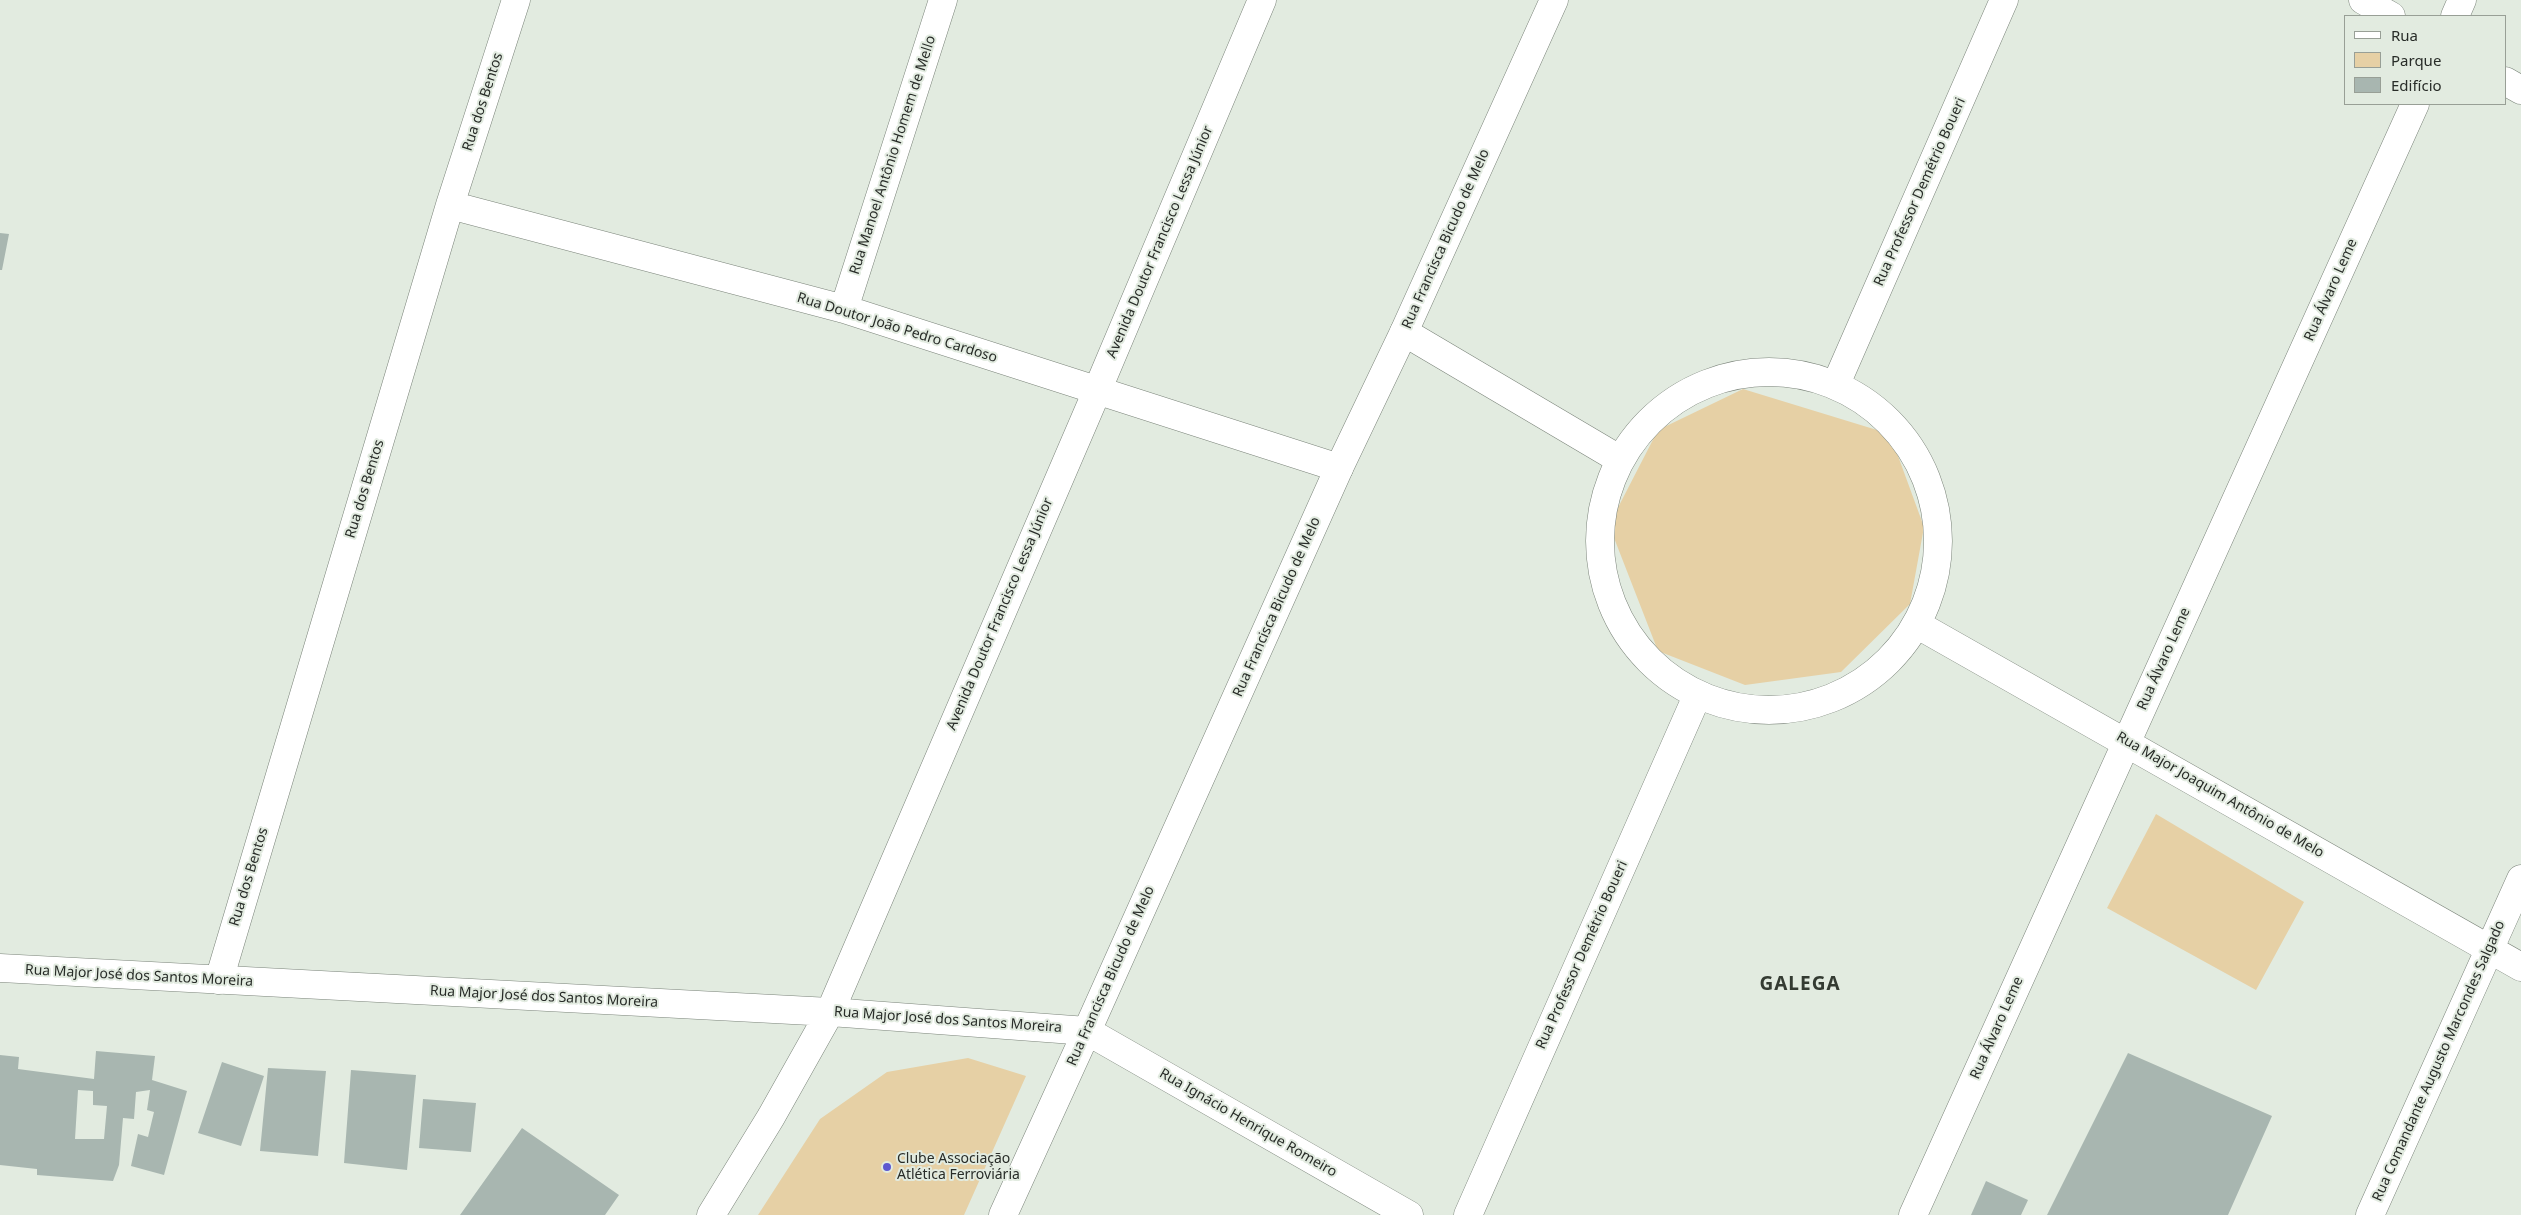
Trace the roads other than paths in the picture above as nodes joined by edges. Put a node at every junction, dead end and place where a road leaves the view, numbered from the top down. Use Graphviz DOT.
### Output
graph roads {
  1 [pos="516,0"];
  2 [pos="943,0"];
  3 [pos="1262,0"];
  4 [pos="1554,0"];
  5 [pos="2004,0"];
  6 [pos="2363,0"];
  7 [pos="2462,0"];
  8 [pos="2389,15"];
  9 [pos="2455,15"];
  10 [pos="2506,82"];
  11 [pos="2521,90"];
  12 [pos="2415,105"];
  13 [pos="450,205"];
  14 [pos="844,309"];
  15 [pos="1404,332"];
  16 [pos="1836,384"];
  17 [pos="1097,391"];
  18 [pos="1619,459"];
  19 [pos="1339,468"];
  20 [pos="1918,625"];
  21 [pos="1697,696"];
  22 [pos="2127,741"];
  23 [pos="2521,879"];
  24 [pos="2490,949"];
  25 [pos="2521,967"];
  26 [pos="0,968"];
  27 [pos="219,980"];
  28 [pos="830,1012"];
  29 [pos="1087,1031"];
  30 [pos="711,1215"];
  31 [pos="1003,1215"];
  32 [pos="1410,1215"];
  33 [pos="1468,1215"];
  34 [pos="1913,1215"];
  35 [pos="2370,1215"];
  1 -- 13 [label="street, Rua dos Bentos"];
  2 -- 14 [label="street, Rua Manoel Antônio Homem de Mello"];
  3 -- 17 [label="street, Avenida Doutor Francisco Lessa Júnior"];
  4 -- 15 [label="street, Rua Francisca Bicudo de Melo"];
  5 -- 16 [label="street, Rua Professor Demétrio Boueri"];
  6 -- 8 [label="street"];
  7 -- 9 [label="street"];
  10 -- 11 [label="street"];
  12 -- 22 [label="street, Rua Álvaro Leme"];
  13 -- 14 [label="street, Rua Doutor João Pedro Cardoso"];
  13 -- 27 [label="street, Rua dos Bentos"];
  14 -- 17 [label="street, Rua Doutor João Pedro Cardoso"];
  15 -- 18 [label="street"];
  15 -- 19 [label="street, Rua Francisca Bicudo de Melo"];
  16 -- 18 [label="street"];
  16 -- 20 [label="street"];
  17 -- 19 [label="street, Rua Doutor João Pedro Cardoso"];
  17 -- 28 [label="street, Avenida Doutor Francisco Lessa Júnior"];
  18 -- 21 [label="street"];
  19 -- 29 [label="street, Rua Francisca Bicudo de Melo"];
  20 -- 21 [label="street"];
  20 -- 22 [label="street, Rua Major Joaquim Antônio de Melo"];
  21 -- 33 [label="street, Rua Professor Demétrio Boueri"];
  22 -- 24 [label="street, Rua Major Joaquim Antônio de Melo"];
  22 -- 34 [label="street, Rua Álvaro Leme"];
  23 -- 24 [label="street, Rua Comandante Augusto Marcondes Salgado"];
  24 -- 25 [label="street, Rua Major Joaquim Antônio de Melo"];
  24 -- 35 [label="street, Rua Comandante Augusto Marcondes Salgado"];
  26 -- 27 [label="street, Rua Major José dos Santos Moreira"];
  27 -- 28 [label="street, Rua Major José dos Santos Moreira"];
  28 -- 29 [label="street, Rua Major José dos Santos Moreira"];
  28 -- 30 [label="street, Avenida Doutor Francisco Lessa Júnior"];
  29 -- 31 [label="street, Rua Francisca Bicudo de Melo"];
  29 -- 32 [label="street, Rua Ignácio Henrique Romeiro"];
}
